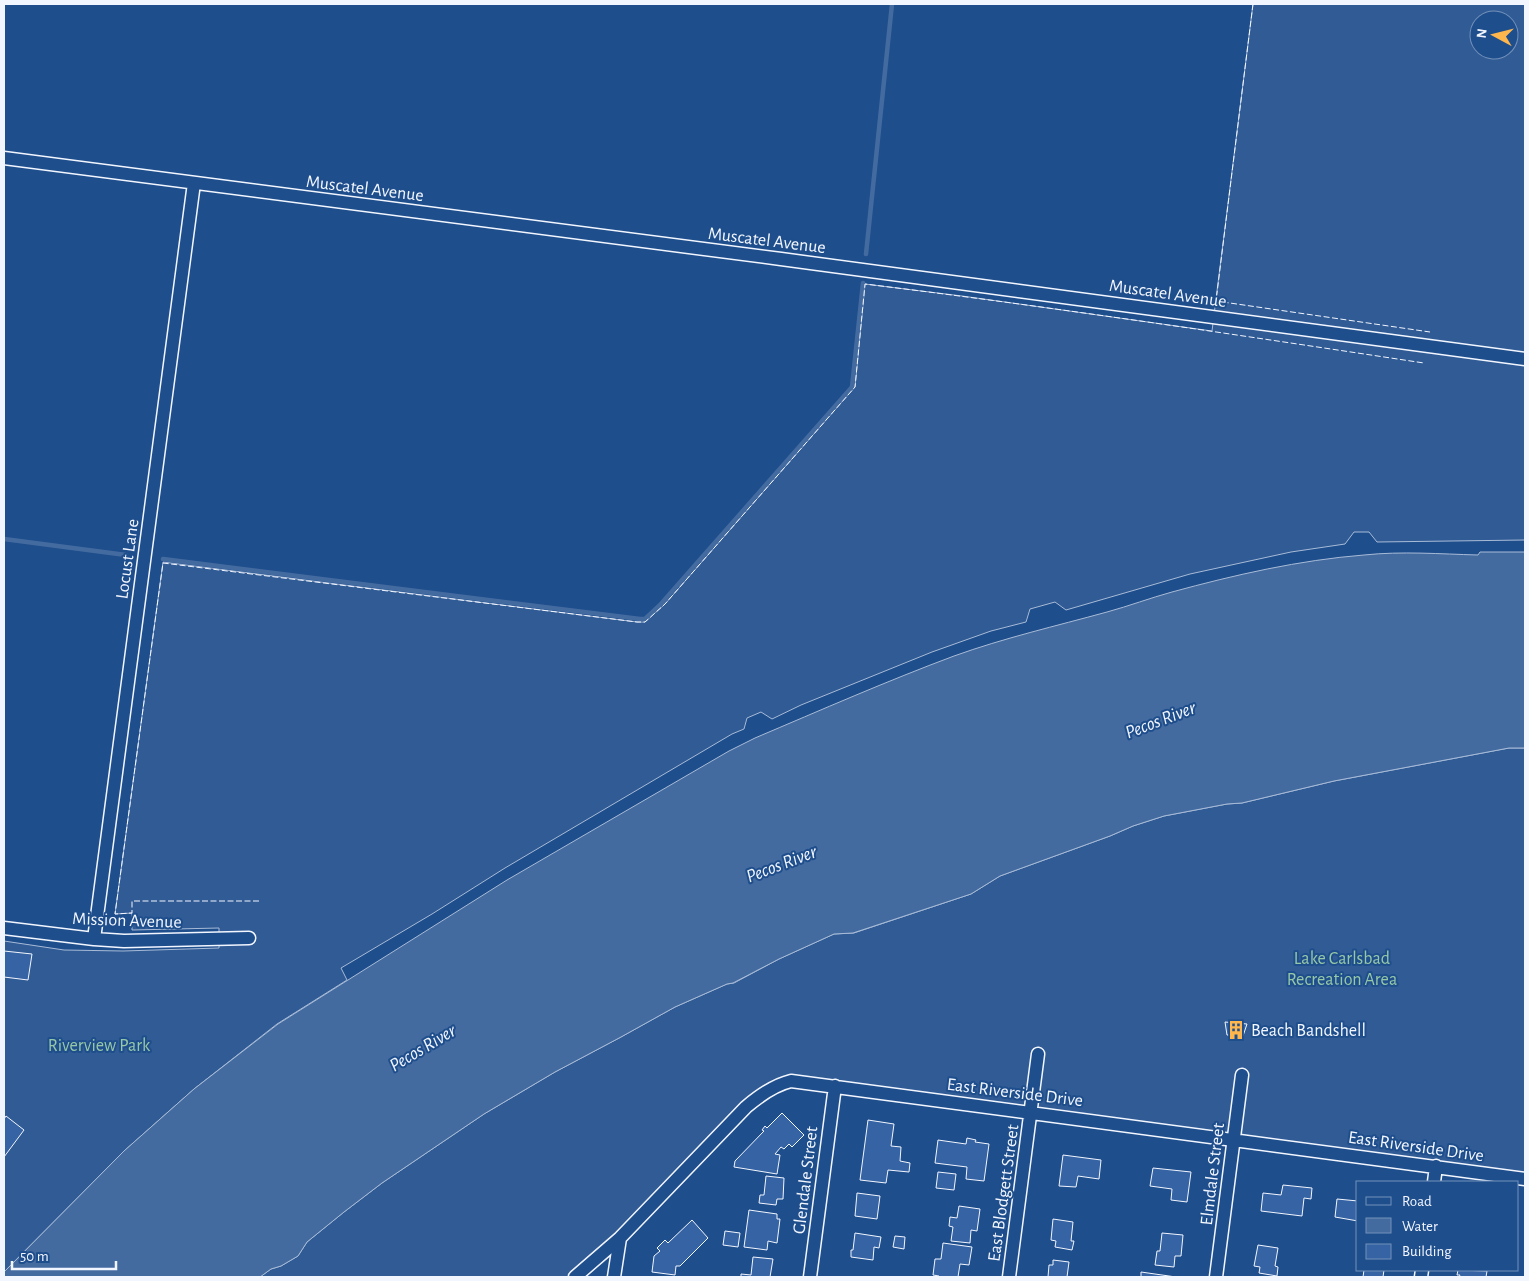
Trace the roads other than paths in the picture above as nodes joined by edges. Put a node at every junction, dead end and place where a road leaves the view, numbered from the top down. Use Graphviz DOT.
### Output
graph roads {
  1 [pos="4,158"];
  2 [pos="194,183"];
  3 [pos="1525,358"];
  4 [pos="4,928"];
  5 [pos="249,938"];
  6 [pos="94,939"];
  7 [pos="1038,1054"];
  8 [pos="1242,1075"];
  9 [pos="835,1086"];
  10 [pos="1031,1112"];
  11 [pos="1235,1139"];
  12 [pos="1436,1166"];
  13 [pos="1525,1178"];
  14 [pos="1434,1181"];
  15 [pos="620,1238"];
  16 [pos="575,1277"];
  17 [pos="614,1277"];
  18 [pos="810,1277"];
  19 [pos="1009,1277"];
  20 [pos="1216,1277"];
  1 -- 2 [label="street, Muscatel Avenue"];
  2 -- 3 [label="street, Muscatel Avenue"];
  2 -- 6 [label="street, Locust Lane"];
  4 -- 6 [label="street, Mission Avenue"];
  5 -- 6 [label="street, Mission Avenue"];
  7 -- 10 [label="street, East Blodgett Street"];
  8 -- 11 [label="street, Elmdale Street"];
  9 -- 10 [label="street, East Riverside Drive"];
  9 -- 15 [label="street, East Riverside Drive"];
  9 -- 18 [label="street, Glendale Street"];
  10 -- 11 [label="street, East Riverside Drive"];
  10 -- 19 [label="street, East Blodgett Street"];
  11 -- 12 [label="street, East Riverside Drive"];
  11 -- 20 [label="street, Elmdale Street"];
  12 -- 13 [label="street, East Riverside Drive"];
  12 -- 14 [label="street"];
  15 -- 16 [label="street, East Riverside Drive"];
  15 -- 17 [label="street"];
}
